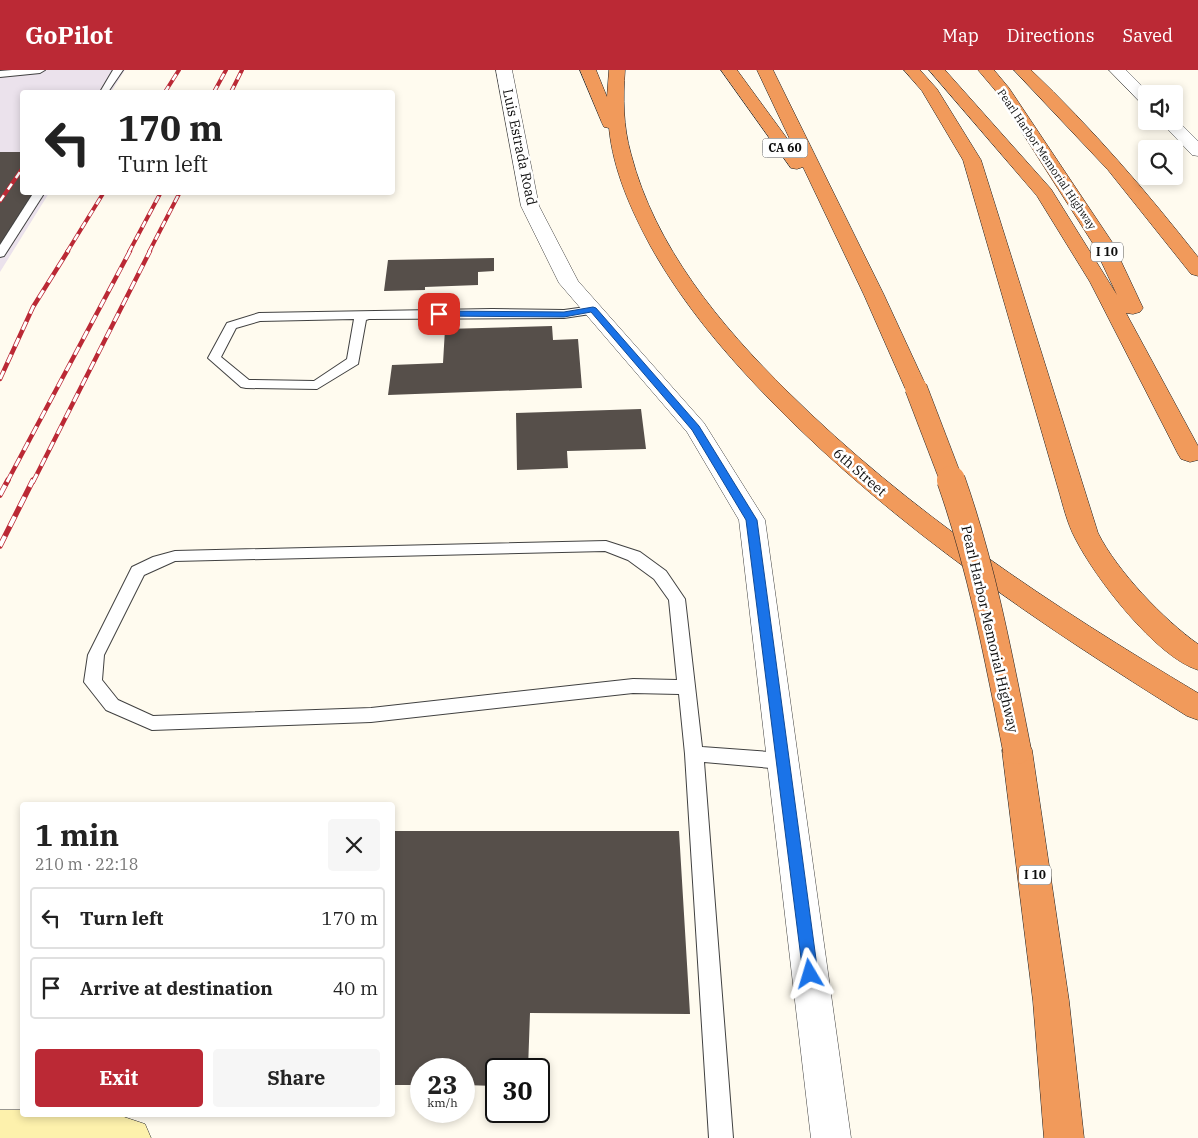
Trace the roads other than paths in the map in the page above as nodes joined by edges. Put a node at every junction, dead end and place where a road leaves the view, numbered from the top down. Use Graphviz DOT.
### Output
graph roads {
  1 [pos="40,70"];
  2 [pos="118,70"];
  3 [pos="504,70"];
  4 [pos="588,70"];
  5 [pos="617,70"];
  6 [pos="730,70"];
  7 [pos="766,70"];
  8 [pos="912,70"];
  9 [pos="937,70"];
  10 [pos="986,70"];
  11 [pos="1022,70"];
  12 [pos="1117,70"];
  13 [pos="0,74"];
  14 [pos="105,90"];
  15 [pos="1138,91"];
  16 [pos="1177,130"];
  17 [pos="619,145"];
  18 [pos="1198,151"];
  19 [pos="38,195"];
  20 [pos="841,226"];
  21 [pos="0,254"];
  22 [pos="1198,270"];
  23 [pos="593,310"];
  24 [pos="368,315"];
  25 [pos="1194,463"];
  26 [pos="1198,659"];
  27 [pos="686,687"];
  28 [pos="1194,706"];
  29 [pos="694,754"];
  30 [pos="783,761"];
  31 [pos="0,1130"];
  32 [pos="131,1138"];
  33 [pos="722,1138"];
  34 [pos="831,1138"];
  35 [pos="1064,1138"];
  1 -- 13 [label="lane"];
  2 -- 14 [label="lane"];
  3 -- 23 [label="street, Luis Estrada Road"];
  4 -- 17 [label="highway"];
  5 -- 17 [label="highway"];
  6 -- 20 [label="highway, CA 60"];
  7 -- 20 [label="highway, Pearl Harbor Memorial Highway / I 10"];
  8 -- 26 [label="highway"];
  9 -- 25 [label="highway"];
  10 -- 25 [label="highway, Pearl Harbor Memorial Highway / I 10"];
  11 -- 22 [label="highway"];
  12 -- 15 [label="street"];
  16 -- 18 [label="street"];
  17 -- 28 [label="highway, 6th Street"];
  19 -- 21 [label="lane"];
  20 -- 35 [label="highway, Pearl Harbor Memorial Highway / I 10, bridge"];
  23 -- 24 [label="lane"];
  23 -- 30 [label="street, Luis Estrada Road"];
  24 -- 24 [label="lane"];
  27 -- 27 [label="lane"];
  27 -- 29 [label="lane"];
  29 -- 30 [label="lane"];
  29 -- 33 [label="lane"];
  30 -- 34 [label="street, Luis Estrada Road"];
  31 -- 32 [label="street"];
}
